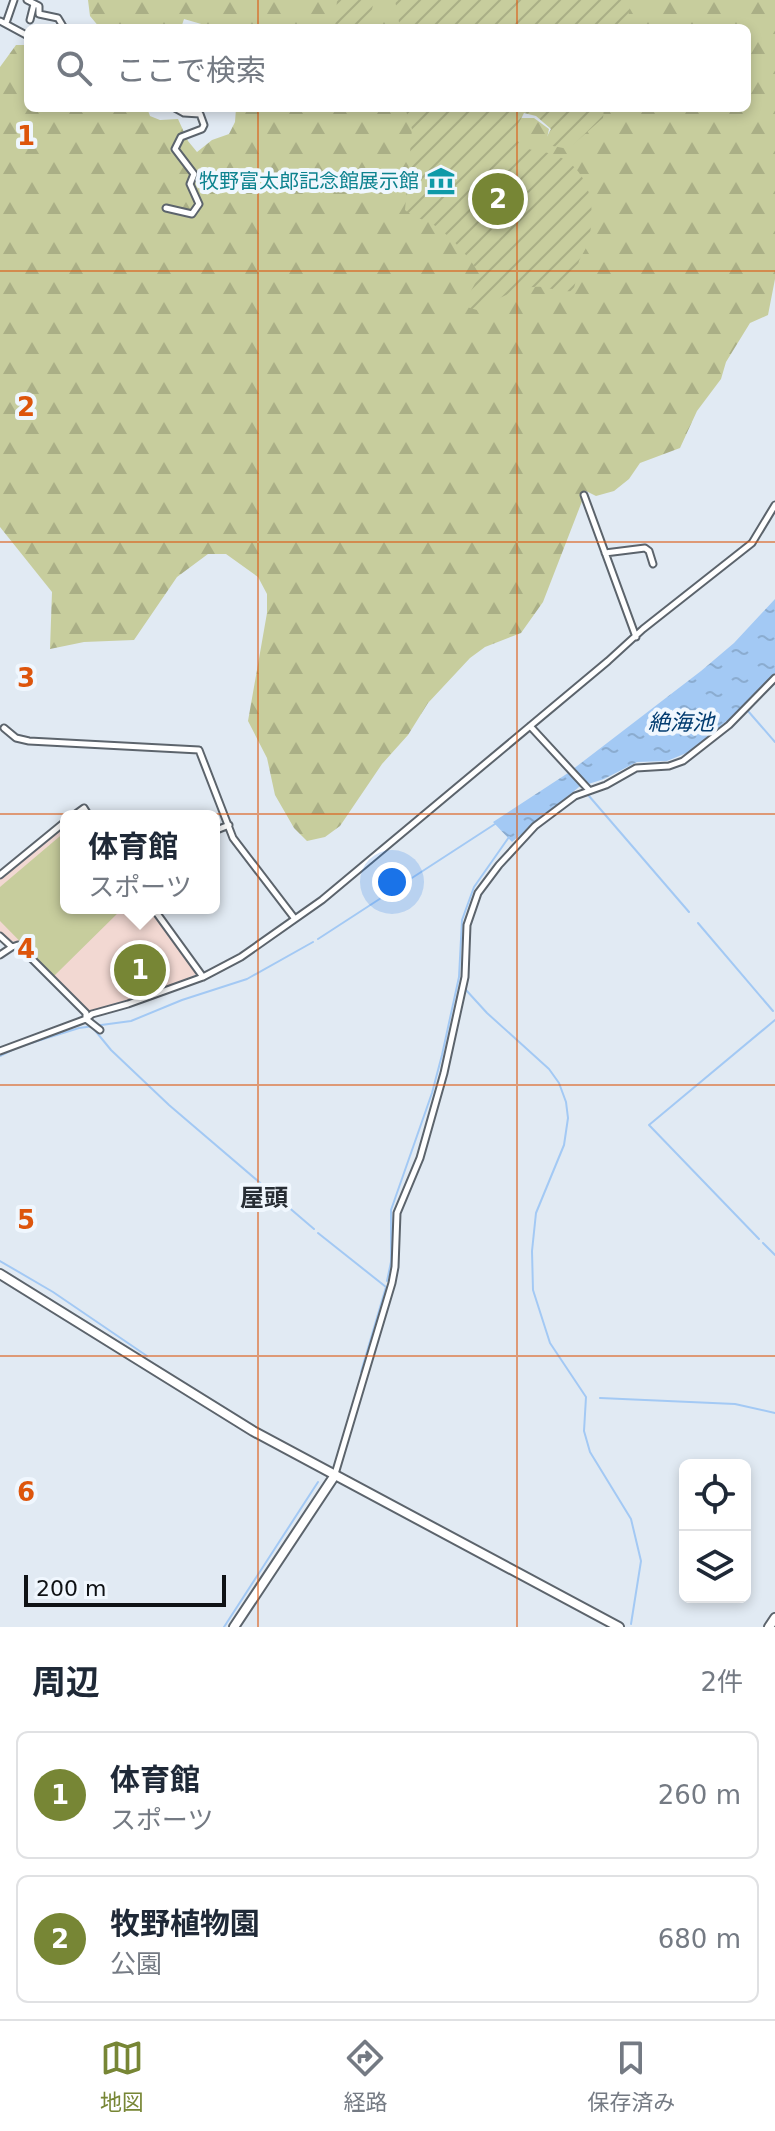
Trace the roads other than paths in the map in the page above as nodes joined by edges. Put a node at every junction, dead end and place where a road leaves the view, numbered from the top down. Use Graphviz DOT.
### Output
graph roads {
  1 [pos="14,0"];
  2 [pos="27,0"];
  3 [pos="34,4"];
  4 [pos="30,20"];
  5 [pos="3,22"];
  6 [pos="61,24"];
  7 [pos="24,34"];
  8 [pos="182,112"];
  9 [pos="166,208"];
  10 [pos="584,495"];
  11 [pos="775,505"];
  12 [pos="605,553"];
  13 [pos="653,564"];
  14 [pos="636,637"];
  15 [pos="775,678"];
  16 [pos="530,726"];
  17 [pos="4,728"];
  18 [pos="588,788"];
  19 [pos="229,825"];
  20 [pos="60,826"];
  21 [pos="220,829"];
  22 [pos="0,875"];
  23 [pos="157,914"];
  24 [pos="295,919"];
  25 [pos="0,936"];
  26 [pos="12,947"];
  27 [pos="0,955"];
  28 [pos="203,977"];
  29 [pos="86,1019"];
  30 [pos="100,1030"];
  31 [pos="0,1051"];
  32 [pos="0,1274"];
  33 [pos="335,1475"];
  34 [pos="775,1618"];
  35 [pos="234,1627"];
  36 [pos="619,1627"];
  37 [pos="769,1627"];
  1 -- 5 [label="street"];
  2 -- 3 [label="street"];
  3 -- 4 [label="street"];
  3 -- 6 [label="street"];
  5 -- 7 [label="street"];
  8 -- 9 [label="street"];
  10 -- 12 [label="street"];
  11 -- 14 [label="street"];
  12 -- 13 [label="street"];
  12 -- 14 [label="street"];
  14 -- 16 [label="street"];
  15 -- 18 [label="street"];
  16 -- 18 [label="street"];
  16 -- 24 [label="street"];
  17 -- 19 [label="street"];
  18 -- 33 [label="street"];
  19 -- 21 [label="street"];
  19 -- 24 [label="street"];
  20 -- 22 [label="street"];
  23 -- 28 [label="street"];
  24 -- 28 [label="street"];
  25 -- 26 [label="street"];
  26 -- 27 [label="street"];
  26 -- 29 [label="street"];
  28 -- 29 [label="street"];
  29 -- 30 [label="street"];
  29 -- 31 [label="street"];
  32 -- 33 [label="street"];
  33 -- 35 [label="street"];
  33 -- 36 [label="street"];
  34 -- 37 [label="street"];
}
